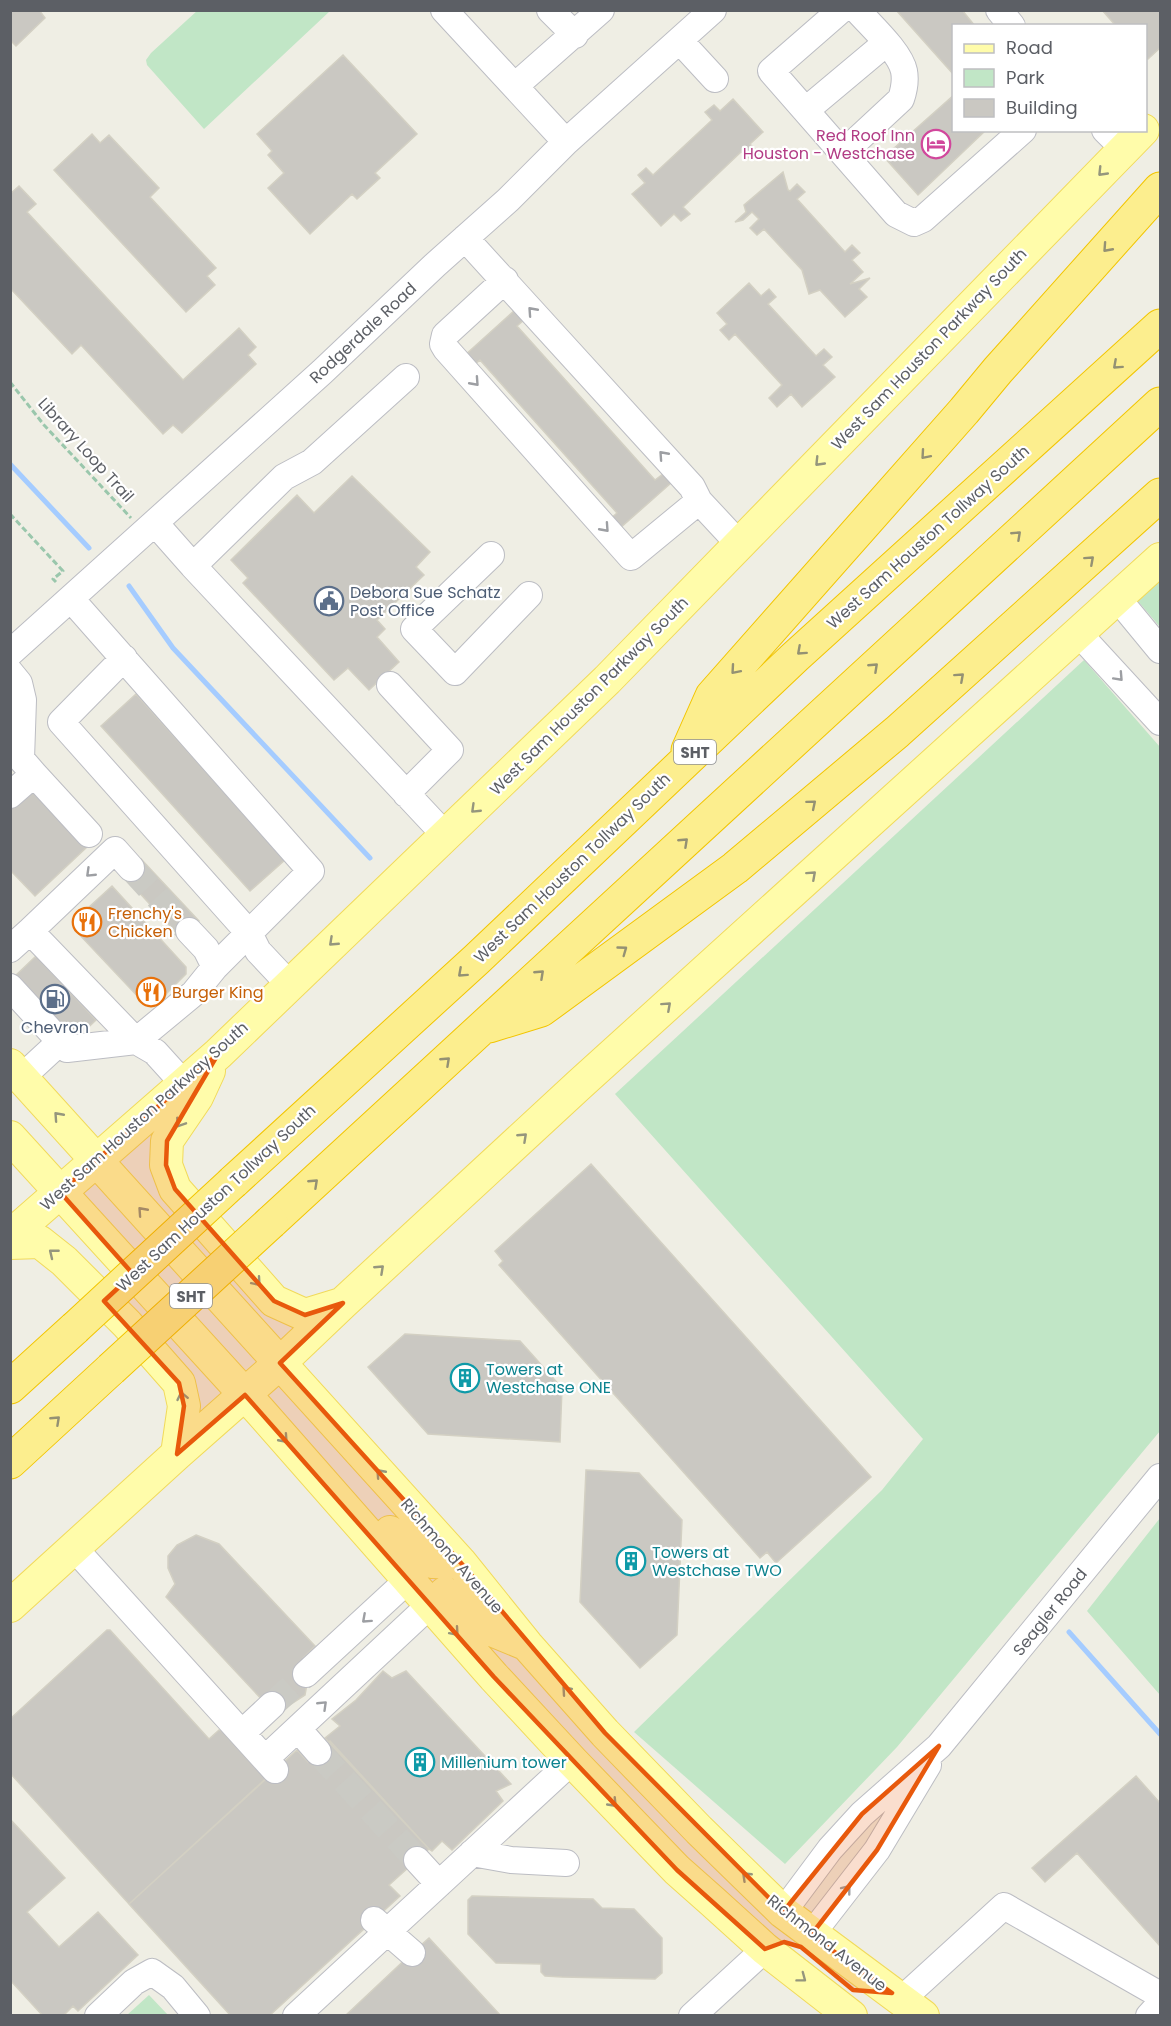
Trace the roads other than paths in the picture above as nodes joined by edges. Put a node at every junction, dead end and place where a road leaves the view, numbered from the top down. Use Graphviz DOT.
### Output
graph roads {
  1 [pos="444,10"];
  2 [pos="550,10"];
  3 [pos="601,10"];
  4 [pos="713,10"];
  5 [pos="841,10"];
  6 [pos="857,10"];
  7 [pos="999,10"];
  8 [pos="1010,24"];
  9 [pos="574,35"];
  10 [pos="680,41"];
  11 [pos="886,43"];
  12 [pos="715,79"];
  13 [pos="515,86"];
  14 [pos="806,111"];
  15 [pos="1161,114"];
  16 [pos="1147,123"];
  17 [pos="1021,132"];
  18 [pos="1129,135"];
  19 [pos="567,142"];
  20 [pos="844,152"];
  21 [pos="1161,189"];
  22 [pos="465,238"];
  23 [pos="505,280"];
  24 [pos="1161,326"];
  25 [pos="406,377"];
  26 [pos="1161,404"];
  27 [pos="1161,495"];
  28 [pos="699,501"];
  29 [pos="142,535"];
  30 [pos="739,544"];
  31 [pos="491,555"];
  32 [pos="1161,559"];
  33 [pos="193,566"];
  34 [pos="75,596"];
  35 [pos="529,596"];
  36 [pos="1118,599"];
  37 [pos="1079,634"];
  38 [pos="1161,650"];
  39 [pos="10,653"];
  40 [pos="124,658"];
  41 [pos="10,672"];
  42 [pos="390,686"];
  43 [pos="1161,722"];
  44 [pos="682,764"];
  45 [pos="19,784"];
  46 [pos="406,794"];
  47 [pos="89,834"];
  48 [pos="446,836"];
  49 [pos="131,868"];
  50 [pos="30,931"];
  51 [pos="189,931"];
  52 [pos="249,933"];
  53 [pos="10,949"];
  54 [pos="215,967"];
  55 [pos="289,984"];
  56 [pos="10,987"];
  57 [pos="482,1028"];
  58 [pos="60,1041"];
  59 [pos="136,1041"];
  60 [pos="218,1053"];
  61 [pos="16,1071"];
  62 [pos="184,1084"];
  63 [pos="10,1137"];
  64 [pos="97,1160"];
  65 [pos="60,1192"];
  66 [pos="10,1236"];
  67 [pos="10,1243"];
  68 [pos="343,1303"];
  69 [pos="72,1325"];
  70 [pos="280,1363"];
  71 [pos="10,1364"];
  72 [pos="10,1387"];
  73 [pos="245,1395"];
  74 [pos="177,1454"];
  75 [pos="11,1463"];
  76 [pos="1161,1478"];
  77 [pos="336,1497"];
  78 [pos="74,1548"];
  79 [pos="461,1563"];
  80 [pos="410,1580"];
  81 [pos="431,1604"];
  82 [pos="10,1606"];
  83 [pos="527,1645"];
  84 [pos="306,1674"];
  85 [pos="273,1705"];
  86 [pos="298,1729"];
  87 [pos="242,1733"];
  88 [pos="939,1746"];
  89 [pos="318,1752"];
  90 [pos="572,1761"];
  91 [pos="642,1833"];
  92 [pos="472,1853"];
  93 [pos="417,1860"];
  94 [pos="566,1863"];
  95 [pos="439,1884"];
  96 [pos="783,1912"];
  97 [pos="381,1925"];
  98 [pos="811,1935"];
  99 [pos="765,1949"];
  100 [pos="412,1953"];
  101 [pos="1161,1995"];
  102 [pos="906,2003"];
  103 [pos="1161,2004"];
  104 [pos="98,2016"];
  105 [pos="196,2016"];
  106 [pos="296,2016"];
  107 [pos="692,2016"];
  108 [pos="851,2016"];
  109 [pos="1149,2016"];
  1 -- 13 [label="street"];
  2 -- 9 [label="street"];
  3 -- 9 [label="street"];
  4 -- 10 [label="street, Rodgerdale Road"];
  5 -- 14 [label="street"];
  6 -- 11 [label="street"];
  7 -- 8 [label="street"];
  9 -- 13 [label="street"];
  10 -- 12 [label="street"];
  10 -- 19 [label="street, Rodgerdale Road"];
  11 -- 14 [label="street"];
  11 -- 20 [label="street"];
  13 -- 19 [label="street"];
  14 -- 20 [label="street"];
  15 -- 16 [label="main road, West Sam Houston Parkway South"];
  17 -- 20 [label="street"];
  18 -- 30 [label="main road, West Sam Houston Parkway South, one-way"];
  19 -- 22 [label="street, Rodgerdale Road"];
  21 -- 44 [label="highway, one-way"];
  22 -- 23 [label="street"];
  22 -- 29 [label="street, Rodgerdale Road"];
  28 -- 23 [label="street, one-way"];
  23 -- 28 [label="street, one-way"];
  24 -- 44 [label="highway, West Sam Houston Tollway South / SHT, one-way"];
  25 -- 33 [label="street"];
  57 -- 26 [label="highway, SHT, one-way"];
  57 -- 27 [label="highway, one-way"];
  28 -- 30 [label="street"];
  29 -- 33 [label="street"];
  29 -- 34 [label="street, Rodgerdale Road"];
  30 -- 48 [label="main road, West Sam Houston Parkway South, one-way"];
  31 -- 35 [label="street"];
  32 -- 36 [label="main road"];
  33 -- 46 [label="street"];
  34 -- 39 [label="street, Rodgerdale Road"];
  34 -- 40 [label="street"];
  36 -- 37 [label="main road"];
  36 -- 38 [label="street"];
  37 -- 43 [label="street, one-way"];
  68 -- 37 [label="main road, one-way"];
  40 -- 52 [label="street"];
  40 -- 52 [label="street"];
  41 -- 45 [label="street"];
  42 -- 46 [label="street"];
  44 -- 69 [label="highway, West Sam Houston Tollway South / SHT, one-way, bridge"];
  45 -- 47 [label="street"];
  46 -- 48 [label="street"];
  48 -- 55 [label="main road, West Sam Houston Parkway South, one-way"];
  49 -- 50 [label="street, one-way"];
  50 -- 53 [label="street"];
  50 -- 59 [label="street"];
  51 -- 54 [label="street"];
  52 -- 54 [label="street"];
  52 -- 55 [label="street"];
  54 -- 59 [label="street"];
  55 -- 60 [label="main road, West Sam Houston Parkway South"];
  56 -- 58 [label="street"];
  75 -- 57 [label="highway, SHT, one-way, bridge"];
  58 -- 59 [label="street"];
  58 -- 61 [label="street"];
  59 -- 62 [label="street"];
  60 -- 62 [label="main road, West Sam Houston Parkway South"];
  60 -- 68 [label="main road, one-way"];
  64 -- 61 [label="main road, Richmond Avenue, one-way"];
  62 -- 64 [label="main road, West Sam Houston Parkway South"];
  63 -- 65 [label="main road"];
  64 -- 65 [label="main road, West Sam Houston Parkway South"];
  70 -- 64 [label="main road, Richmond Avenue, one-way"];
  65 -- 66 [label="main road, West Sam Houston Parkway South"];
  65 -- 73 [label="main road"];
  74 -- 67 [label="main road, one-way"];
  68 -- 70 [label="main road"];
  69 -- 71 [label="highway"];
  69 -- 72 [label="highway"];
  70 -- 73 [label="main road"];
  79 -- 70 [label="main road, Richmond Avenue, one-way"];
  73 -- 74 [label="main road"];
  73 -- 77 [label="main road, one-way"];
  74 -- 78 [label="main road"];
  76 -- 88 [label="street, Seagler Road"];
  77 -- 79 [label="main road"];
  77 -- 80 [label="main road"];
  78 -- 82 [label="main road"];
  78 -- 87 [label="street"];
  79 -- 83 [label="main road, Richmond Avenue"];
  80 -- 81 [label="main road"];
  80 -- 83 [label="main road"];
  80 -- 84 [label="street, one-way"];
  86 -- 81 [label="street, one-way"];
  81 -- 90 [label="main road, one-way"];
  96 -- 83 [label="main road, Richmond Avenue, one-way"];
  85 -- 87 [label="street"];
  86 -- 87 [label="street"];
  86 -- 89 [label="street"];
  88 -- 96 [label="street, Seagler Road"];
  98 -- 88 [label="street, Seagler Road, one-way"];
  90 -- 91 [label="main road, one-way"];
  90 -- 92 [label="street"];
  91 -- 98 [label="main road"];
  91 -- 99 [label="main road"];
  92 -- 94 [label="street"];
  92 -- 95 [label="street"];
  93 -- 95 [label="street"];
  95 -- 97 [label="street"];
  96 -- 98 [label="main road, Richmond Avenue"];
  97 -- 100 [label="street"];
  97 -- 106 [label="street"];
  98 -- 102 [label="main road, Richmond Avenue"];
  99 -- 102 [label="main road"];
  99 -- 107 [label="street"];
  99 -- 108 [label="main road, one-way"];
  101 -- 102 [label="street"];
  103 -- 109 [label="street"];
  104 -- 105 [label="street"];
}
